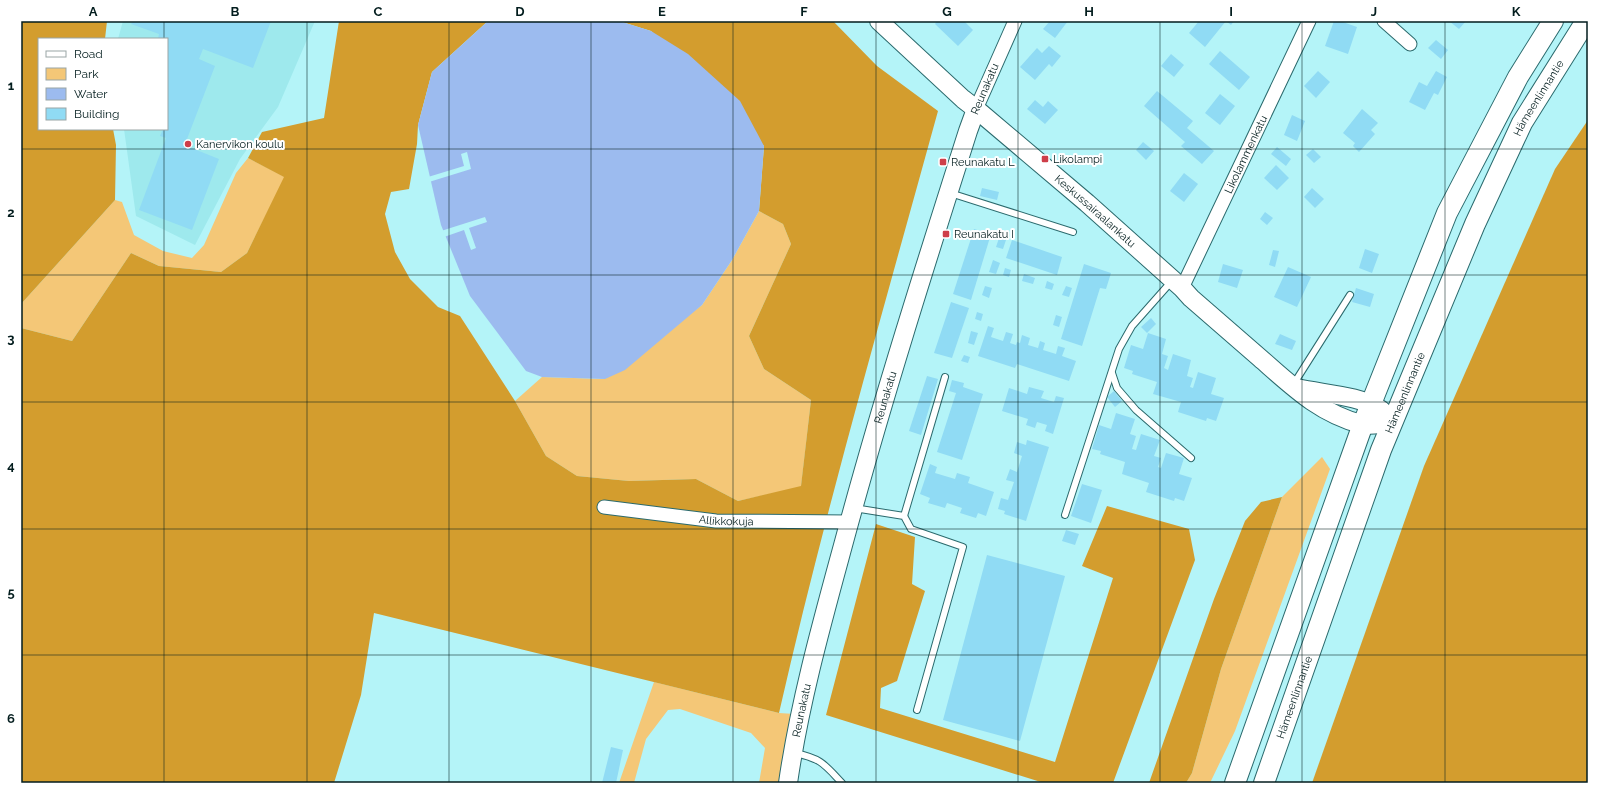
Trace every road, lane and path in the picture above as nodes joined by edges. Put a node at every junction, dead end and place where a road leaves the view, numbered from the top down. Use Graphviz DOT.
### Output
graph roads {
  1 [pos="879,21"];
  2 [pos="1015,21"];
  3 [pos="1309,21"];
  4 [pos="1384,21"];
  5 [pos="1553,21"];
  6 [pos="1586,21"];
  7 [pos="1410,44"];
  8 [pos="976,109"];
  9 [pos="948,193"];
  10 [pos="1073,232"];
  11 [pos="1177,284"];
  12 [pos="1350,295"];
  13 [pos="1112,373"];
  14 [pos="945,377"];
  15 [pos="1292,387"];
  16 [pos="1370,404"];
  17 [pos="1391,422"];
  18 [pos="1363,424"];
  19 [pos="1191,458"];
  20 [pos="604,507"];
  21 [pos="851,515"];
  22 [pos="1066,515"];
  23 [pos="904,516"];
  24 [pos="917,710"];
  25 [pos="793,753"];
  26 [pos="788,783"];
  27 [pos="842,783"];
  28 [pos="1235,783"];
  29 [pos="1264,783"];
  1 -- 8 [label="street, Keskussairaalankatu"];
  2 -- 8 [label="street, Reunakatu"];
  3 -- 11 [label="street, Likolammenkatu"];
  4 -- 7 [label="street"];
  5 -- 16 [label="main road"];
  6 -- 17 [label="main road, Hämeenlinnantie"];
  8 -- 9 [label="street, Reunakatu"];
  8 -- 11 [label="street, Keskussairaalankatu"];
  9 -- 10 [label="lane"];
  9 -- 21 [label="street, Reunakatu"];
  11 -- 13 [label="lane"];
  11 -- 15 [label="street, Keskussairaalankatu"];
  12 -- 15 [label="lane"];
  13 -- 19 [label="lane"];
  13 -- 22 [label="lane"];
  14 -- 23 [label="lane"];
  15 -- 16 [label="street"];
  15 -- 18 [label="street, Keskussairaalankatu"];
  16 -- 17 [label="street"];
  16 -- 18 [label="main road"];
  17 -- 18 [label="street, Keskussairaalankatu"];
  17 -- 29 [label="main road, Hämeenlinnantie"];
  18 -- 28 [label="main road"];
  20 -- 21 [label="street, Allikkokuja"];
  21 -- 23 [label="lane"];
  21 -- 25 [label="street, Reunakatu"];
  23 -- 24 [label="lane"];
  25 -- 26 [label="street, Reunakatu"];
  25 -- 27 [label="lane"];
}
